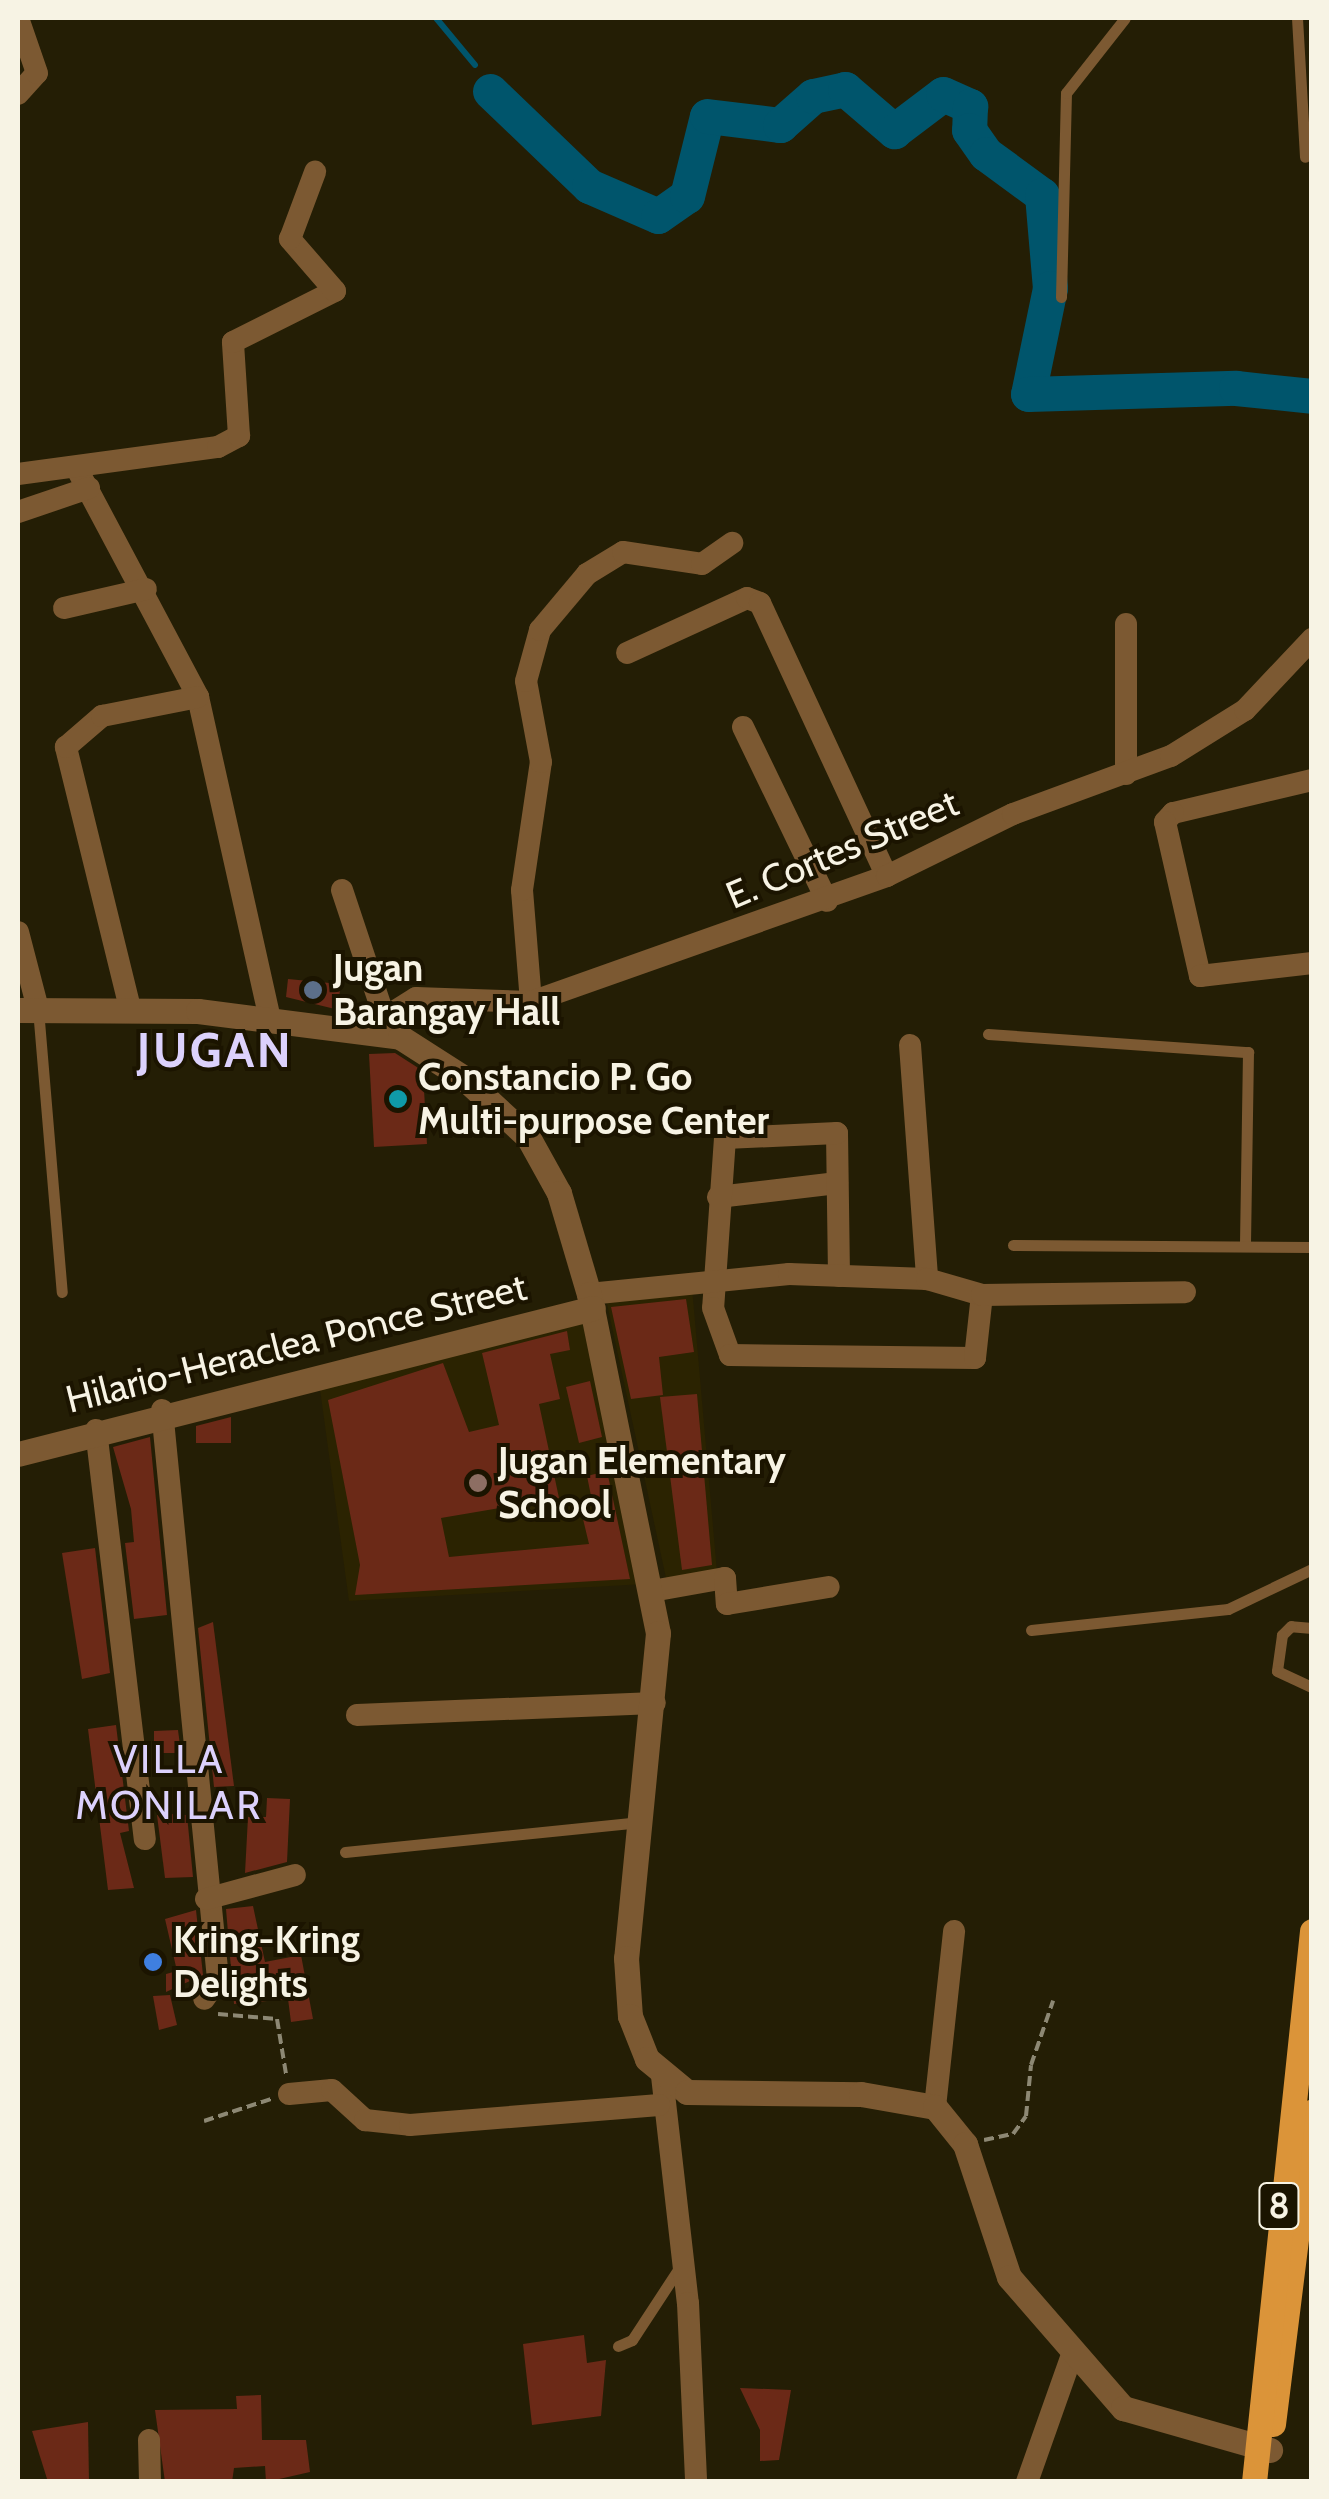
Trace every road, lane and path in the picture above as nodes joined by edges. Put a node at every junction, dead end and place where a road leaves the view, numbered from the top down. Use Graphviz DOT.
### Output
graph roads {
  1 [pos="18,18"];
  2 [pos="1125,18"];
  3 [pos="1298,18"];
  4 [pos="18,94"];
  5 [pos="1305,157"];
  6 [pos="315,172"];
  7 [pos="1062,297"];
  8 [pos="18,474"];
  9 [pos="83,479"];
  10 [pos="18,512"];
  11 [pos="732,543"];
  12 [pos="146,589"];
  13 [pos="64,608"];
  14 [pos="1126,624"];
  15 [pos="1312,638"];
  16 [pos="626,653"];
  17 [pos="198,696"];
  18 [pos="742,727"];
  19 [pos="1126,774"];
  20 [pos="1312,780"];
  21 [pos="887,876"];
  22 [pos="342,890"];
  23 [pos="827,901"];
  24 [pos="18,932"];
  25 [pos="1312,963"];
  26 [pos="531,1002"];
  27 [pos="130,1008"];
  28 [pos="28,1010"];
  29 [pos="270,1019"];
  30 [pos="374,1022"];
  31 [pos="988,1034"];
  32 [pos="910,1046"];
  33 [pos="838,1184"];
  34 [pos="718,1197"];
  35 [pos="1245,1244"];
  36 [pos="1013,1245"];
  37 [pos="1312,1248"];
  38 [pos="839,1276"];
  39 [pos="714,1277"];
  40 [pos="926,1279"];
  41 [pos="62,1292"];
  42 [pos="1185,1292"];
  43 [pos="982,1295"];
  44 [pos="591,1301"];
  45 [pos="162,1410"];
  46 [pos="96,1430"];
  47 [pos="18,1454"];
  48 [pos="1312,1569"];
  49 [pos="829,1587"];
  50 [pos="652,1591"];
  51 [pos="1312,1628"];
  52 [pos="1031,1630"];
  53 [pos="1312,1687"];
  54 [pos="656,1704"];
  55 [pos="356,1715"];
  56 [pos="640,1822"];
  57 [pos="144,1838"];
  58 [pos="346,1852"];
  59 [pos="295,1875"];
  60 [pos="206,1899"];
  61 [pos="954,1930"];
  62 [pos="1312,1931"];
  63 [pos="204,2000"];
  64 [pos="1053,2001"];
  65 [pos="662,2076"];
  66 [pos="290,2094"];
  67 [pos="659,2105"];
  68 [pos="936,2106"];
  69 [pos="1312,2111"];
  70 [pos="204,2121"];
  71 [pos="965,2144"];
  72 [pos="1295,2246"];
  73 [pos="681,2265"];
  74 [pos="618,2346"];
  75 [pos="1073,2352"];
  76 [pos="148,2440"];
  77 [pos="1262,2449"];
  78 [pos="150,2482"];
  79 [pos="696,2482"];
  80 [pos="1027,2482"];
  81 [pos="1256,2482"];
  1 -- 4 [label="street"];
  2 -- 7 [label="lane"];
  3 -- 5 [label="lane"];
  6 -- 9 [label="street"];
  8 -- 9 [label="street"];
  9 -- 10 [label="street"];
  9 -- 12 [label="street"];
  11 -- 26 [label="street"];
  12 -- 13 [label="street"];
  12 -- 17 [label="street"];
  14 -- 19 [label="street"];
  15 -- 19 [label="street, E. Cortes Street"];
  16 -- 21 [label="street"];
  17 -- 27 [label="street"];
  17 -- 29 [label="street"];
  18 -- 23 [label="street"];
  19 -- 21 [label="street, E. Cortes Street"];
  20 -- 25 [label="street"];
  21 -- 23 [label="street, E. Cortes Street"];
  22 -- 30 [label="street"];
  23 -- 26 [label="street, E. Cortes Street"];
  24 -- 28 [label="street"];
  26 -- 30 [label="street, E. Cortes Street"];
  27 -- 28 [label="street"];
  27 -- 29 [label="street"];
  28 -- 41 [label="lane"];
  29 -- 30 [label="street"];
  30 -- 44 [label="street"];
  31 -- 35 [label="lane"];
  32 -- 40 [label="street"];
  33 -- 34 [label="street"];
  33 -- 34 [label="street"];
  33 -- 38 [label="street"];
  34 -- 39 [label="street"];
  35 -- 36 [label="lane"];
  35 -- 37 [label="lane"];
  38 -- 39 [label="street"];
  38 -- 40 [label="street"];
  39 -- 43 [label="street"];
  39 -- 44 [label="street"];
  40 -- 43 [label="street"];
  42 -- 43 [label="street"];
  44 -- 45 [label="street, Hilario-Heraclea Ponce Street"];
  44 -- 50 [label="street"];
  45 -- 46 [label="street, Hilario-Heraclea Ponce Street"];
  45 -- 60 [label="street"];
  46 -- 47 [label="street, Hilario-Heraclea Ponce Street"];
  46 -- 57 [label="street"];
  48 -- 52 [label="lane"];
  49 -- 50 [label="street"];
  50 -- 54 [label="street"];
  51 -- 53 [label="lane"];
  54 -- 55 [label="street"];
  54 -- 56 [label="street"];
  56 -- 58 [label="lane"];
  56 -- 65 [label="street"];
  59 -- 60 [label="street"];
  60 -- 63 [label="street"];
  61 -- 68 [label="street"];
  62 -- 72 [label="main road, 8"];
  63 -- 66 [label="path"];
  64 -- 71 [label="path"];
  65 -- 67 [label="street"];
  65 -- 68 [label="street"];
  66 -- 67 [label="street"];
  66 -- 70 [label="path"];
  67 -- 73 [label="street"];
  68 -- 71 [label="street"];
  69 -- 72 [label="main road, 8"];
  71 -- 75 [label="street"];
  72 -- 77 [label="main road, 8"];
  73 -- 74 [label="lane"];
  73 -- 79 [label="street"];
  75 -- 77 [label="street"];
  75 -- 80 [label="street"];
  76 -- 78 [label="street"];
  77 -- 81 [label="main road, 8"];
}
